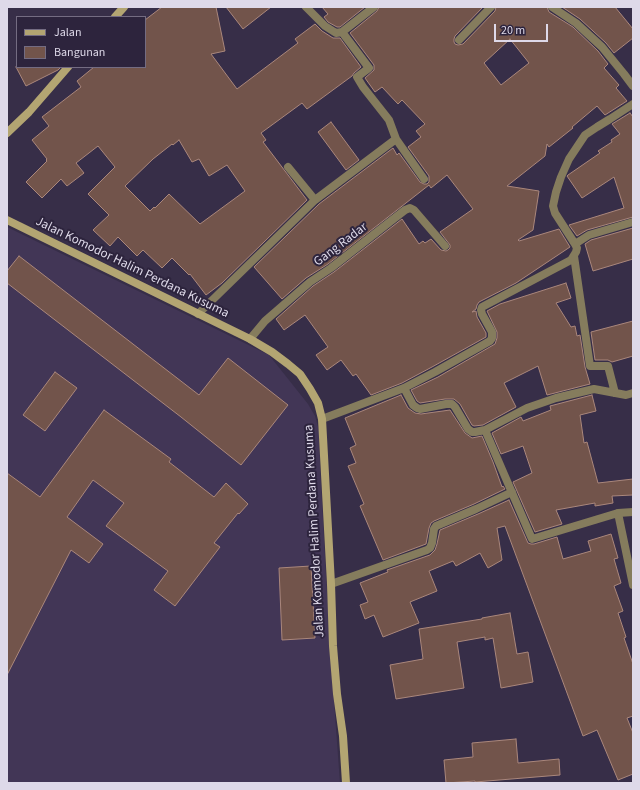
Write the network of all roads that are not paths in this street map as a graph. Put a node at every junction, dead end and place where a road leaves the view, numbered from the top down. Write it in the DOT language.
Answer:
graph roads {
  1 [pos="124,7"];
  2 [pos="306,7"];
  3 [pos="374,7"];
  4 [pos="491,7"];
  5 [pos="552,7"];
  6 [pos="116,16"];
  7 [pos="342,32"];
  8 [pos="459,40"];
  9 [pos="67,68"];
  10 [pos="633,86"];
  11 [pos="631,106"];
  12 [pos="633,115"];
  13 [pos="7,133"];
  14 [pos="396,139"];
  15 [pos="288,167"];
  16 [pos="424,178"];
  17 [pos="315,200"];
  18 [pos="7,220"];
  19 [pos="633,222"];
  20 [pos="575,244"];
  21 [pos="445,246"];
  22 [pos="574,256"];
  23 [pos="198,314"];
  24 [pos="250,339"];
  25 [pos="404,388"];
  26 [pos="615,393"];
  27 [pos="633,393"];
  28 [pos="322,419"];
  29 [pos="485,430"];
  30 [pos="512,492"];
  31 [pos="633,512"];
  32 [pos="618,513"];
  33 [pos="331,584"];
  34 [pos="633,585"];
  35 [pos="346,783"];
  1 -- 6 [label="street"];
  2 -- 7 [label="street"];
  3 -- 7 [label="street"];
  4 -- 8 [label="street"];
  5 -- 10 [label="street"];
  7 -- 14 [label="street"];
  9 -- 13 [label="street"];
  11 -- 12 [label="street"];
  11 -- 20 [label="street"];
  14 -- 16 [label="street"];
  14 -- 17 [label="street"];
  15 -- 17 [label="street"];
  17 -- 23 [label="street"];
  18 -- 23 [label="street, Jalan Komodor Halim Perdana Kusuma"];
  19 -- 20 [label="street"];
  20 -- 22 [label="street"];
  21 -- 24 [label="street, Gang Radar"];
  22 -- 25 [label="street"];
  22 -- 26 [label="street"];
  23 -- 24 [label="street, Jalan Komodor Halim Perdana Kusuma"];
  24 -- 28 [label="street, Jalan Komodor Halim Perdana Kusuma"];
  25 -- 28 [label="street"];
  25 -- 29 [label="street"];
  26 -- 27 [label="street"];
  26 -- 29 [label="street"];
  28 -- 33 [label="street, Jalan Komodor Halim Perdana Kusuma"];
  29 -- 30 [label="street"];
  30 -- 32 [label="street"];
  30 -- 33 [label="street"];
  31 -- 32 [label="street"];
  32 -- 34 [label="street"];
  33 -- 35 [label="street, Jalan Komodor Halim Perdana Kusuma"];
}
